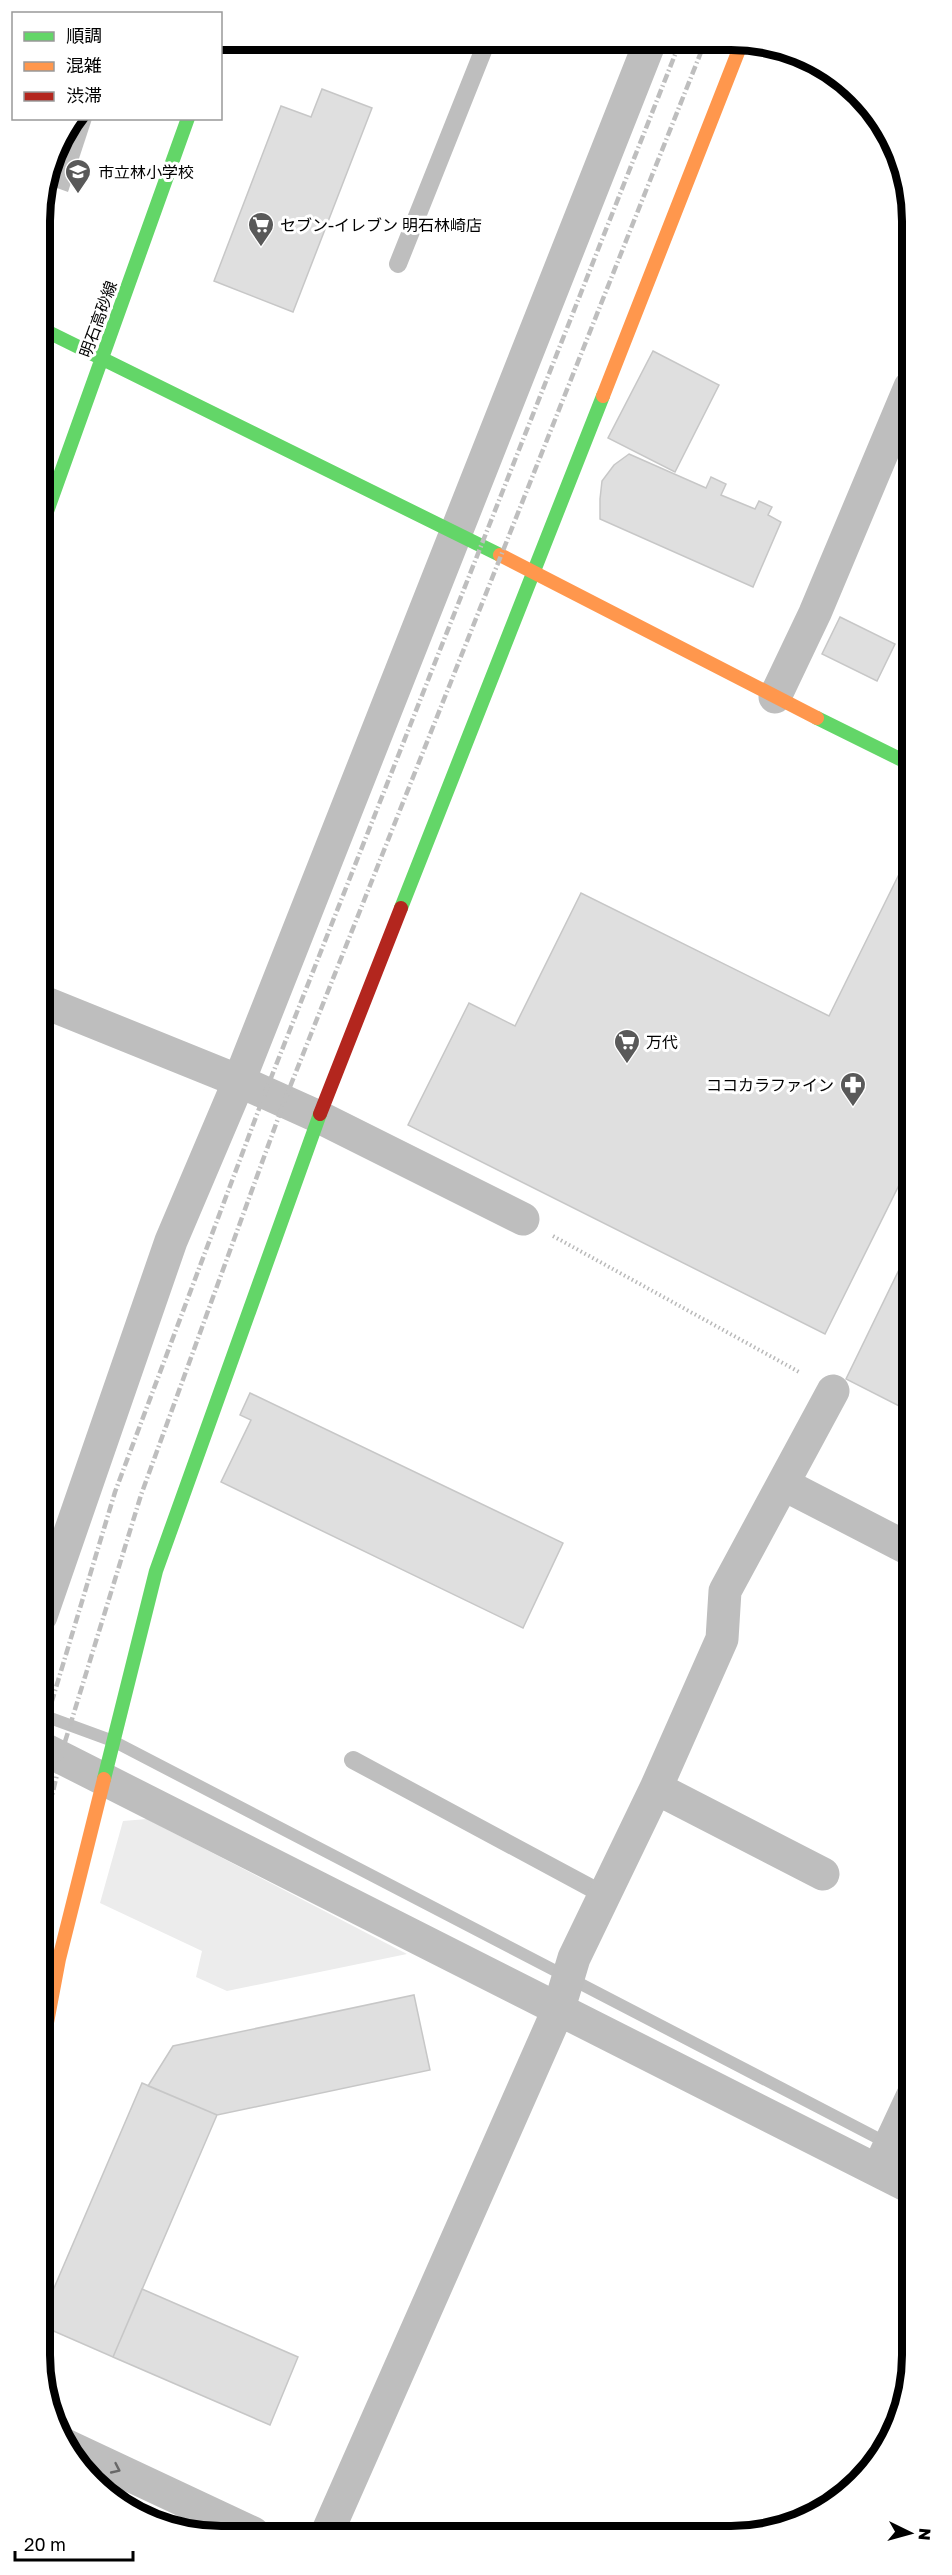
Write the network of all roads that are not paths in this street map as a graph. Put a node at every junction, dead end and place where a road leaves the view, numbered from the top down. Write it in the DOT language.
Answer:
graph roads {
  1 [pos="483,50"];
  2 [pos="647,50"];
  3 [pos="739,50"];
  4 [pos="187,120"];
  5 [pos="398,264"];
  6 [pos="50,333"];
  7 [pos="102,358"];
  8 [pos="902,406"];
  9 [pos="50,503"];
  10 [pos="455,535"];
  11 [pos="532,571"];
  12 [pos="775,697"];
  13 [pos="902,760"];
  14 [pos="50,1005"];
  15 [pos="239,1081"];
  16 [pos="319,1117"];
  17 [pos="524,1219"];
  18 [pos="833,1391"];
  19 [pos="783,1484"];
  20 [pos="902,1545"];
  21 [pos="50,1590"];
  22 [pos="50,1752"];
  23 [pos="353,1760"];
  24 [pos="103,1777"];
  25 [pos="656,1788"];
  26 [pos="823,1874"];
  27 [pos="604,1895"];
  28 [pos="50,2007"];
  29 [pos="559,2008"];
  30 [pos="902,2118"];
  31 [pos="878,2170"];
  32 [pos="902,2183"];
  33 [pos="79,2452"];
  34 [pos="238,2526"];
  35 [pos="330,2526"];
  1 -- 5 [label="lane"];
  2 -- 10 [label="street"];
  3 -- 11 [label="street"];
  4 -- 7 [label="street, 明石高砂線"];
  6 -- 7 [label="street"];
  7 -- 9 [label="street, 明石高砂線"];
  7 -- 10 [label="street"];
  8 -- 12 [label="street"];
  10 -- 11 [label="street"];
  10 -- 15 [label="street"];
  11 -- 12 [label="street"];
  11 -- 16 [label="street"];
  12 -- 13 [label="street"];
  14 -- 15 [label="street"];
  15 -- 16 [label="street"];
  15 -- 21 [label="street"];
  16 -- 17 [label="street"];
  16 -- 24 [label="street"];
  18 -- 19 [label="street"];
  19 -- 20 [label="street"];
  19 -- 25 [label="street"];
  22 -- 24 [label="street"];
  23 -- 27 [label="lane"];
  24 -- 28 [label="street"];
  24 -- 29 [label="street"];
  25 -- 26 [label="street"];
  25 -- 27 [label="street"];
  27 -- 29 [label="street"];
  29 -- 31 [label="street"];
  29 -- 35 [label="street"];
  30 -- 31 [label="street"];
  31 -- 32 [label="street"];
  33 -- 34 [label="street, one-way"];
}
